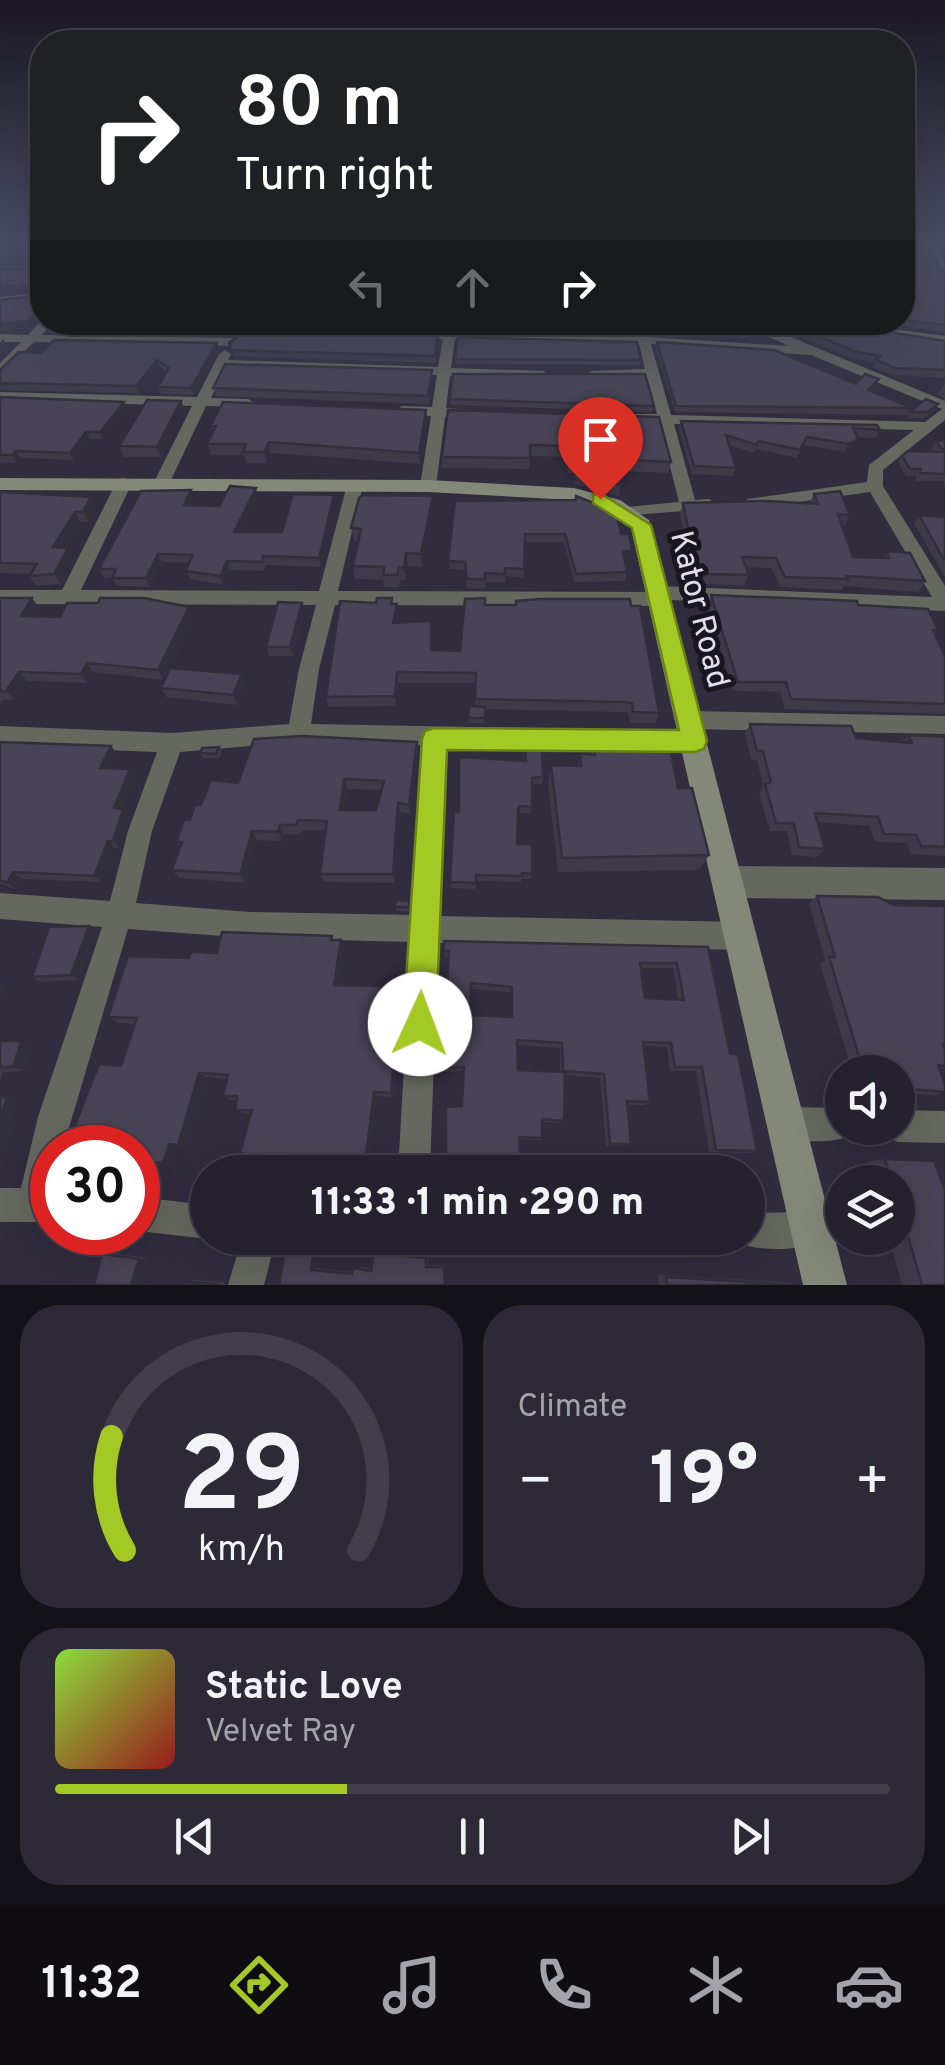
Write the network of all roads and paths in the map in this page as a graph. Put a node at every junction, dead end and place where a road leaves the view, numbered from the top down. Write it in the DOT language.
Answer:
graph roads {
  1 [pos="35,335"];
  2 [pos="152,335"];
  3 [pos="241,335"];
  4 [pos="450,335"];
  5 [pos="556,335"];
  6 [pos="643,335"];
  7 [pos="772,335"];
  8 [pos="908,335"];
  9 [pos="0,338"];
  10 [pos="31,339"];
  11 [pos="644,340"];
  12 [pos="945,340"];
  13 [pos="810,351"];
  14 [pos="220,364"];
  15 [pos="446,370"];
  16 [pos="0,371"];
  17 [pos="651,373"];
  18 [pos="555,375"];
  19 [pos="571,375"];
  20 [pos="0,396"];
  21 [pos="202,404"];
  22 [pos="267,404"];
  23 [pos="945,406"];
  24 [pos="382,409"];
  25 [pos="440,412"];
  26 [pos="945,413"];
  27 [pos="494,414"];
  28 [pos="610,418"];
  29 [pos="666,418"];
  30 [pos="927,426"];
  31 [pos="124,482"];
  32 [pos="162,482"];
  33 [pos="0,484"];
  34 [pos="355,485"];
  35 [pos="428,486"];
  36 [pos="875,486"];
  37 [pos="688,504"];
  38 [pos="627,512"];
  39 [pos="660,596"];
  40 [pos="0,597"];
  41 [pos="328,597"];
  42 [pos="68,598"];
  43 [pos="945,603"];
  44 [pos="945,725"];
  45 [pos="692,730"];
  46 [pos="299,734"];
  47 [pos="0,736"];
  48 [pos="434,739"];
  49 [pos="172,743"];
  50 [pos="728,882"];
  51 [pos="945,884"];
  52 [pos="0,906"];
  53 [pos="120,913"];
  54 [pos="424,927"];
  55 [pos="742,936"];
  56 [pos="786,1123"];
  57 [pos="825,1124"];
  58 [pos="915,1127"];
  59 [pos="945,1128"];
  60 [pos="415,1155"];
  61 [pos="29,1205"];
  62 [pos="160,1217"];
  63 [pos="190,1220"];
  64 [pos="765,1230"];
  65 [pos="812,1230"];
  66 [pos="254,1255"];
  67 [pos="246,1285"];
  68 [pos="825,1285"];
  1 -- 10 [label="street"];
  2 -- 10 [label="street"];
  3 -- 14 [label="street"];
  4 -- 15 [label="street"];
  5 -- 11 [label="street"];
  6 -- 11 [label="street"];
  7 -- 13 [label="street"];
  8 -- 12 [label="street"];
  9 -- 10 [label="street"];
  10 -- 16 [label="street"];
  11 -- 13 [label="street"];
  11 -- 17 [label="street"];
  13 -- 23 [label="street"];
  14 -- 15 [label="street"];
  14 -- 21 [label="street"];
  15 -- 18 [label="street"];
  15 -- 25 [label="street"];
  17 -- 19 [label="street"];
  17 -- 29 [label="street"];
  20 -- 21 [label="street"];
  21 -- 22 [label="street"];
  21 -- 32 [label="street"];
  24 -- 25 [label="street"];
  25 -- 27 [label="street"];
  25 -- 35 [label="street"];
  26 -- 30 [label="street"];
  28 -- 29 [label="street"];
  29 -- 30 [label="street"];
  29 -- 37 [label="street"];
  30 -- 36 [label="street"];
  31 -- 32 [label="main road, Kator Road"];
  31 -- 33 [label="main road, Kator Road"];
  31 -- 42 [label="street"];
  32 -- 34 [label="main road, Kator Road"];
  34 -- 35 [label="main road, Kator Road"];
  34 -- 41 [label="street"];
  35 -- 38 [label="main road, Kator Road"];
  36 -- 37 [label="street"];
  36 -- 43 [label="street"];
  37 -- 38 [label="street"];
  38 -- 39 [label="main road, Kator Road"];
  39 -- 41 [label="street"];
  39 -- 43 [label="street"];
  39 -- 45 [label="main road, Kator Road"];
  40 -- 42 [label="street"];
  41 -- 42 [label="street"];
  41 -- 46 [label="street"];
  44 -- 45 [label="street"];
  45 -- 48 [label="street"];
  45 -- 50 [label="main road, Kator Road"];
  46 -- 48 [label="street"];
  46 -- 49 [label="street"];
  47 -- 49 [label="street"];
  48 -- 54 [label="street"];
  49 -- 53 [label="street"];
  50 -- 51 [label="street"];
  50 -- 55 [label="main road, Kator Road"];
  52 -- 53 [label="street"];
  53 -- 54 [label="street"];
  53 -- 61 [label="street"];
  54 -- 55 [label="street"];
  54 -- 60 [label="street"];
  55 -- 56 [label="main road, Kator Road"];
  56 -- 57 [label="street"];
  56 -- 65 [label="main road, Kator Road"];
  58 -- 59 [label="street"];
  62 -- 63 [label="street"];
  64 -- 65 [label="street"];
  65 -- 68 [label="main road, Kator Road"];
  66 -- 67 [label="street"];
}
